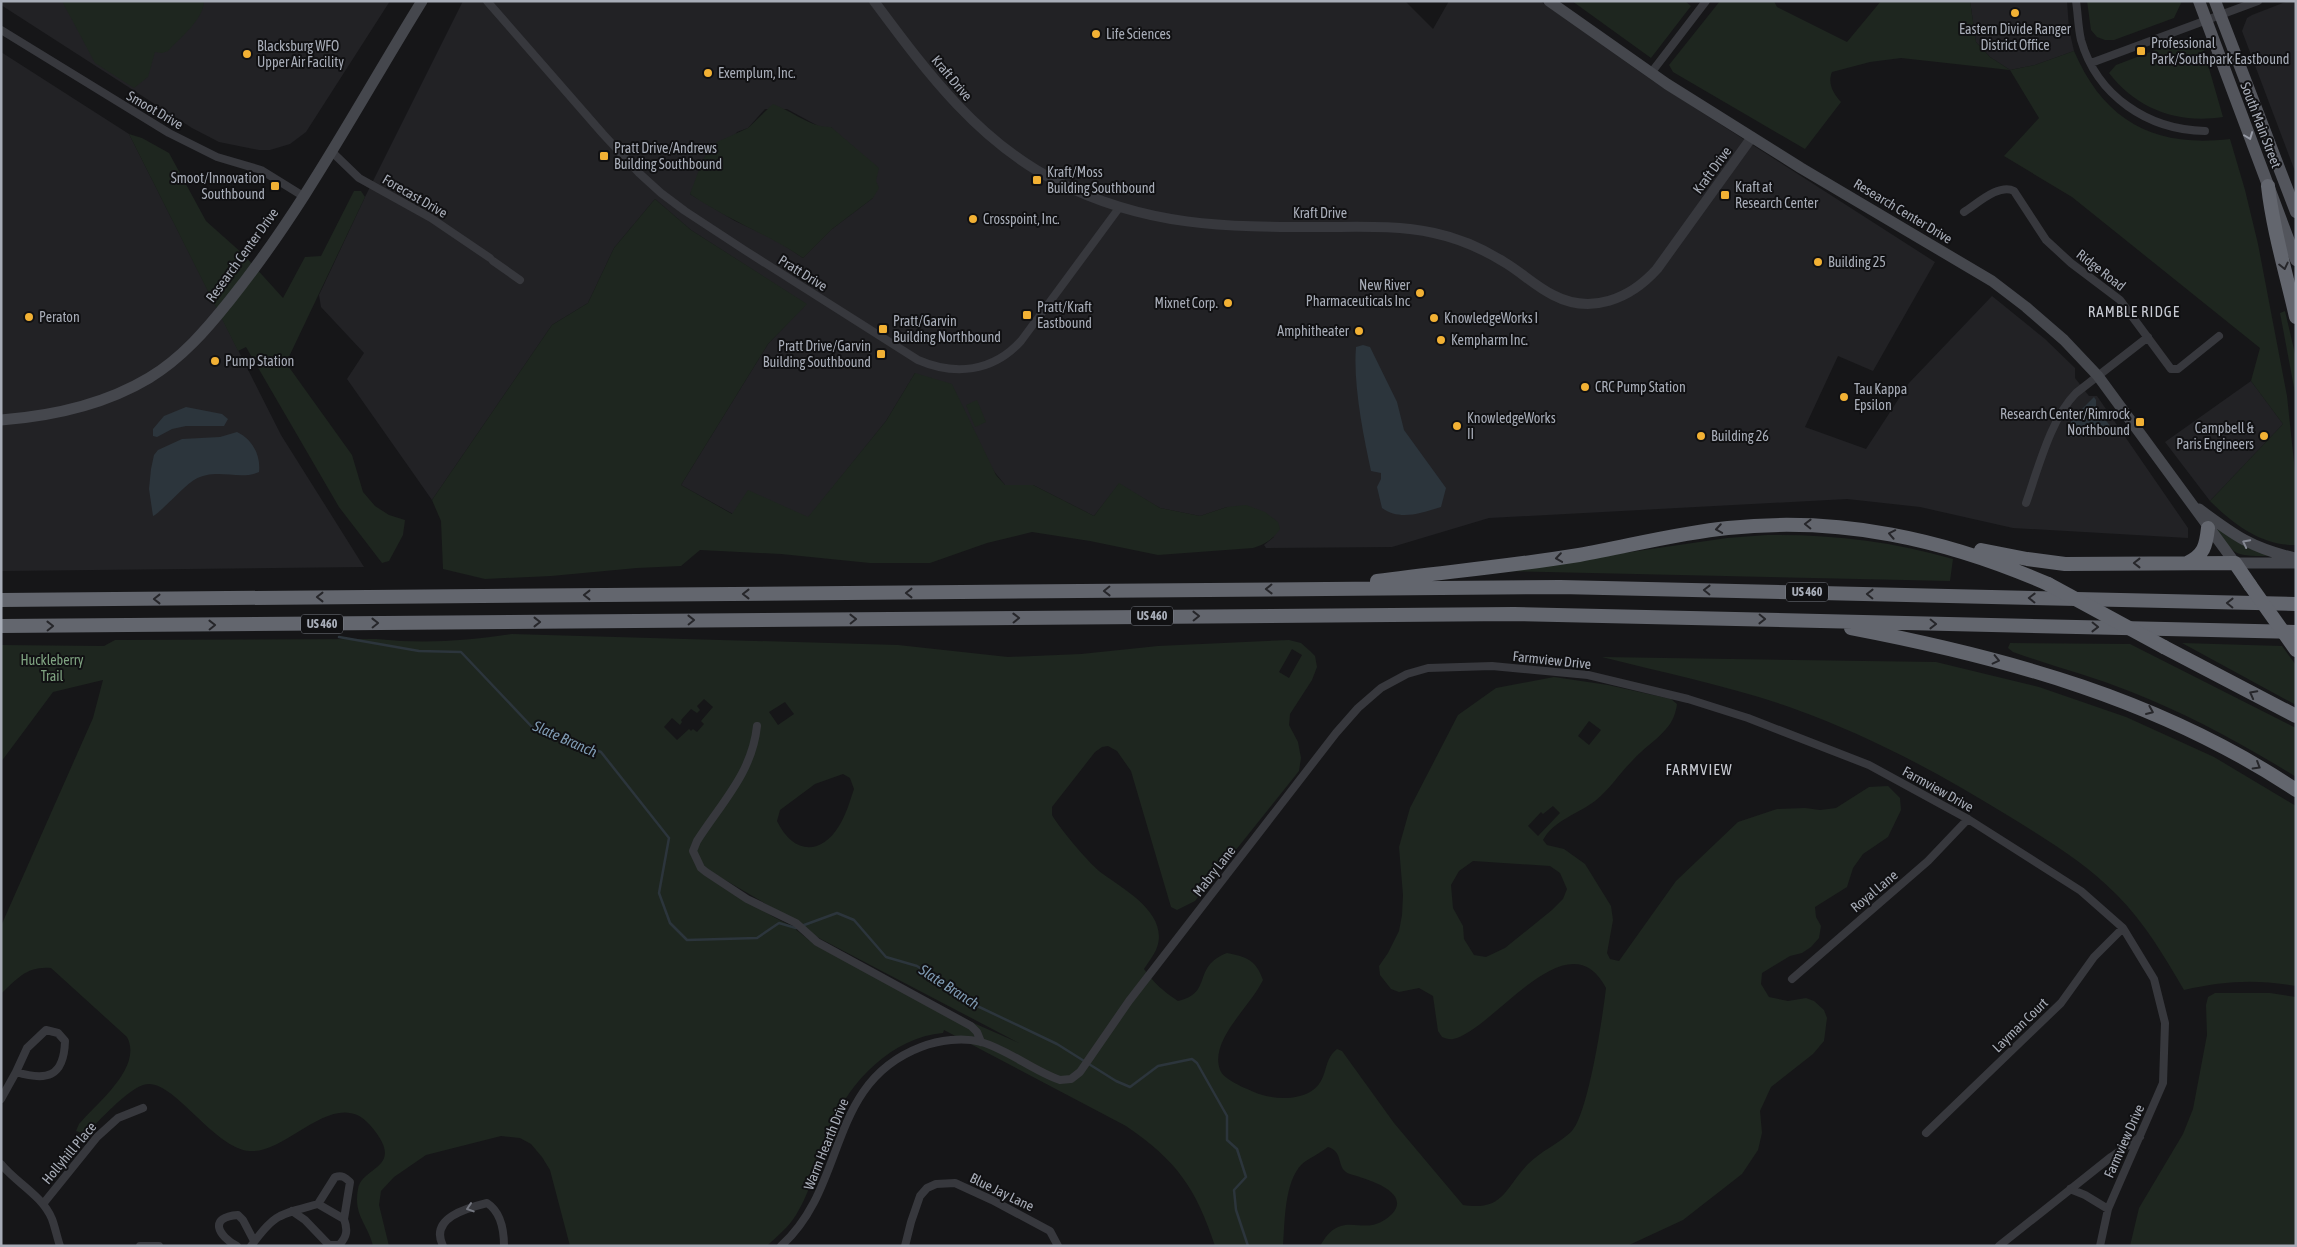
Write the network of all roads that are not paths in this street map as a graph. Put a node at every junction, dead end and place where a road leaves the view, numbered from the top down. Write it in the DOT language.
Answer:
graph roads {
  1 [pos="422,1"];
  2 [pos="487,1"];
  3 [pos="874,1"];
  4 [pos="1549,1"];
  5 [pos="1706,1"];
  6 [pos="2076,1"];
  7 [pos="2199,1"];
  8 [pos="2215,1"];
  9 [pos="2258,1"];
  10 [pos="2221,15"];
  11 [pos="2206,20"];
  12 [pos="1,30"];
  13 [pos="2091,63"];
  14 [pos="1651,73"];
  15 [pos="2205,131"];
  16 [pos="1752,138"];
  17 [pos="331,151"];
  18 [pos="2268,186"];
  19 [pos="303,196"];
  20 [pos="1119,208"];
  21 [pos="1964,212"];
  22 [pos="2296,212"];
  23 [pos="2296,260"];
  24 [pos="520,280"];
  25 [pos="2296,317"];
  26 [pos="2219,336"];
  27 [pos="2148,337"];
  28 [pos="2098,376"];
  29 [pos="1,420"];
  30 [pos="2189,502"];
  31 [pos="2026,503"];
  32 [pos="2208,528"];
  33 [pos="1933,543"];
  34 [pos="2296,558"];
  35 [pos="2296,562"];
  36 [pos="2235,563"];
  37 [pos="2186,564"];
  38 [pos="1318,589"];
  39 [pos="1,600"];
  40 [pos="2296,604"];
  41 [pos="1832,621"];
  42 [pos="1,626"];
  43 [pos="2296,632"];
  44 [pos="2296,650"];
  45 [pos="1388,683"];
  46 [pos="2296,716"];
  47 [pos="757,726"];
  48 [pos="2296,790"];
  49 [pos="1968,819"];
  50 [pos="2123,928"];
  51 [pos="1792,980"];
  52 [pos="981,1042"];
  53 [pos="16,1072"];
  54 [pos="1067,1080"];
  55 [pos="1,1099"];
  56 [pos="143,1108"];
  57 [pos="1926,1133"];
  58 [pos="2140,1137"];
  59 [pos="1,1164"];
  60 [pos="2070,1189"];
  61 [pos="43,1204"];
  62 [pos="318,1204"];
  63 [pos="2108,1209"];
  64 [pos="292,1211"];
  65 [pos="344,1219"];
  66 [pos="253,1243"];
  67 [pos="60,1246"];
  68 [pos="140,1246"];
  69 [pos="159,1246"];
  70 [pos="237,1246"];
  71 [pos="443,1246"];
  72 [pos="504,1246"];
  73 [pos="782,1246"];
  74 [pos="904,1246"];
  75 [pos="1058,1246"];
  76 [pos="1999,1246"];
  77 [pos="2100,1246"];
  1 -- 17 [label="main road, Research Center Drive"];
  2 -- 20 [label="street, Pratt Drive"];
  3 -- 20 [label="street, Kraft Drive"];
  4 -- 14 [label="main road, Research Center Drive"];
  5 -- 14 [label="street"];
  6 -- 13 [label="street"];
  7 -- 11 [label="main road, South Main Street"];
  8 -- 10 [label="main road, South Main Street"];
  9 -- 10 [label="street"];
  10 -- 11 [label="street"];
  10 -- 22 [label="main road, South Main Street"];
  11 -- 13 [label="street"];
  11 -- 18 [label="main road, South Main Street, one-way"];
  12 -- 19 [label="street, Smoot Drive"];
  13 -- 15 [label="street"];
  14 -- 16 [label="main road, Research Center Drive"];
  16 -- 20 [label="street, Kraft Drive"];
  16 -- 28 [label="main road, Research Center Drive"];
  17 -- 19 [label="main road, Research Center Drive"];
  17 -- 24 [label="street, Forecast Drive"];
  18 -- 23 [label="main road, South Main Street"];
  18 -- 25 [label="highway, one-way"];
  19 -- 29 [label="main road, Research Center Drive"];
  21 -- 27 [label="street, Ridge Road"];
  26 -- 27 [label="street, Ridge Road"];
  27 -- 28 [label="street"];
  28 -- 30 [label="main road, Research Center Drive"];
  28 -- 31 [label="street"];
  30 -- 32 [label="main road, Research Center Drive"];
  34 -- 30 [label="main road, Research Center Drive, one-way"];
  32 -- 36 [label="main road, Research Center Drive"];
  32 -- 37 [label="highway"];
  37 -- 33 [label="highway, one-way"];
  33 -- 38 [label="highway, one-way"];
  46 -- 33 [label="highway, one-way, bridge"];
  35 -- 36 [label="main road"];
  36 -- 37 [label="highway"];
  36 -- 44 [label="highway, bridge"];
  38 -- 39 [label="highway, US 460, one-way"];
  40 -- 38 [label="highway, US 460, one-way"];
  42 -- 41 [label="highway, US 460, one-way"];
  41 -- 43 [label="highway, US 460, one-way"];
  41 -- 48 [label="highway, one-way"];
  45 -- 49 [label="street, Farmview Drive"];
  45 -- 54 [label="street, Mabry Lane"];
  47 -- 52 [label="street"];
  49 -- 50 [label="street, Farmview Drive"];
  49 -- 51 [label="street, Royal Lane"];
  50 -- 57 [label="street, Layman Court"];
  50 -- 58 [label="street, Farmview Drive"];
  52 -- 54 [label="street, Warm Hearth Drive"];
  52 -- 73 [label="street, Warm Hearth Drive"];
  53 -- 53 [label="street"];
  53 -- 55 [label="street"];
  56 -- 61 [label="street, Hollyhill Place"];
  58 -- 60 [label="street"];
  58 -- 63 [label="street, Farmview Drive"];
  59 -- 61 [label="street"];
  60 -- 63 [label="street"];
  60 -- 76 [label="street"];
  61 -- 67 [label="street"];
  62 -- 64 [label="street"];
  62 -- 65 [label="street"];
  62 -- 65 [label="street"];
  63 -- 77 [label="street, Farmview Drive"];
  64 -- 65 [label="street"];
  64 -- 66 [label="street"];
  66 -- 70 [label="street"];
  68 -- 69 [label="street"];
  72 -- 71 [label="street, one-way"];
  74 -- 75 [label="street, Blue Jay Lane"];
}
